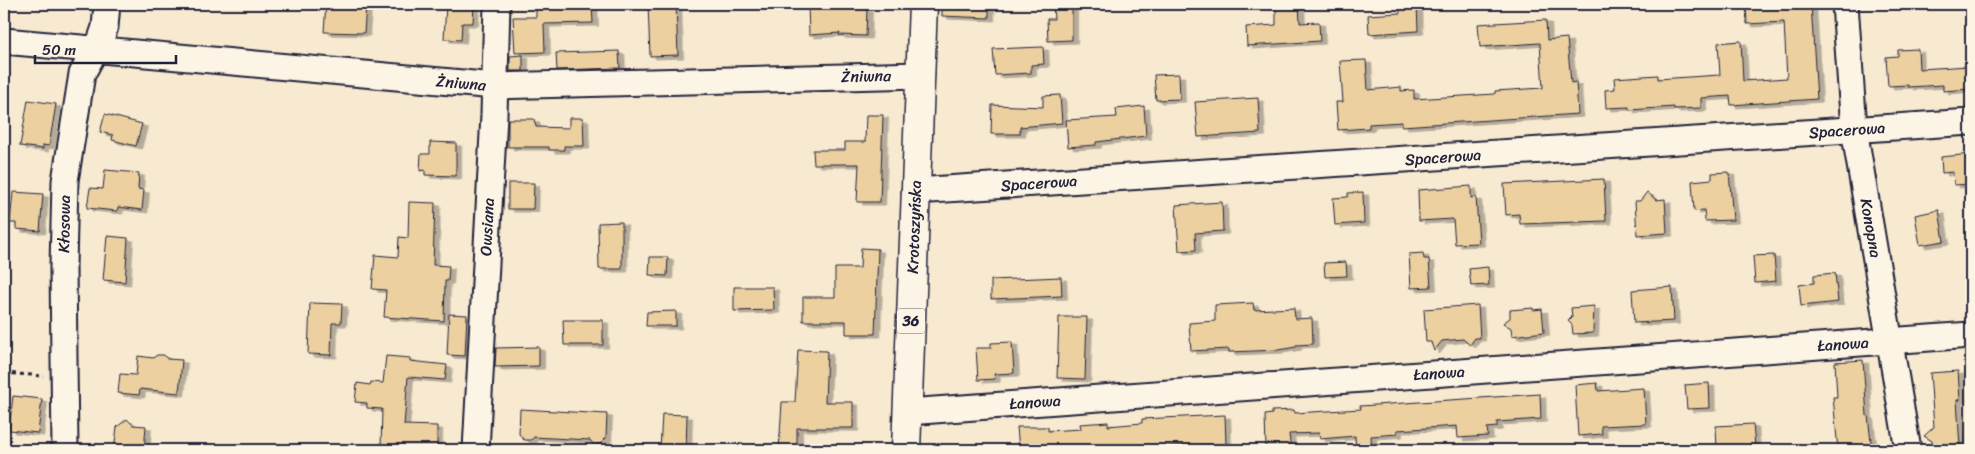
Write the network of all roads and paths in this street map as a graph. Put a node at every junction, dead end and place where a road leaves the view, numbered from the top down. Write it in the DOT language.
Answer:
graph roads {
  1 [pos="107,4"];
  2 [pos="497,4"];
  3 [pos="923,4"];
  4 [pos="1845,4"];
  5 [pos="4,41"];
  6 [pos="96,50"];
  7 [pos="920,75"];
  8 [pos="495,86"];
  9 [pos="1971,122"];
  10 [pos="1854,129"];
  11 [pos="915,191"];
  12 [pos="1971,335"];
  13 [pos="1890,340"];
  14 [pos="4,373"];
  15 [pos="64,378"];
  16 [pos="907,412"];
  17 [pos="65,450"];
  18 [pos="476,450"];
  19 [pos="906,450"];
  20 [pos="1908,450"];
  1 -- 6 [label="street, Kłosowa"];
  2 -- 8 [label="street, Owsiana"];
  3 -- 7 [label="main road, Krotoszyńska / 36"];
  4 -- 10 [label="street, Konopna"];
  5 -- 6 [label="street, Żniwna"];
  6 -- 8 [label="street, Żniwna"];
  6 -- 15 [label="street, Kłosowa"];
  7 -- 8 [label="street, Żniwna"];
  7 -- 11 [label="main road, Krotoszyńska / 36"];
  8 -- 18 [label="street, Owsiana"];
  9 -- 10 [label="street, Spacerowa"];
  10 -- 11 [label="street, Spacerowa"];
  10 -- 13 [label="street, Konopna"];
  11 -- 16 [label="main road, Krotoszyńska / 36"];
  12 -- 13 [label="street, Łanowa"];
  13 -- 16 [label="street, Łanowa"];
  13 -- 20 [label="street, Konopna"];
  14 -- 15 [label="path"];
  15 -- 17 [label="street, Kłosowa"];
  16 -- 19 [label="main road, Krotoszyńska / 36"];
}
